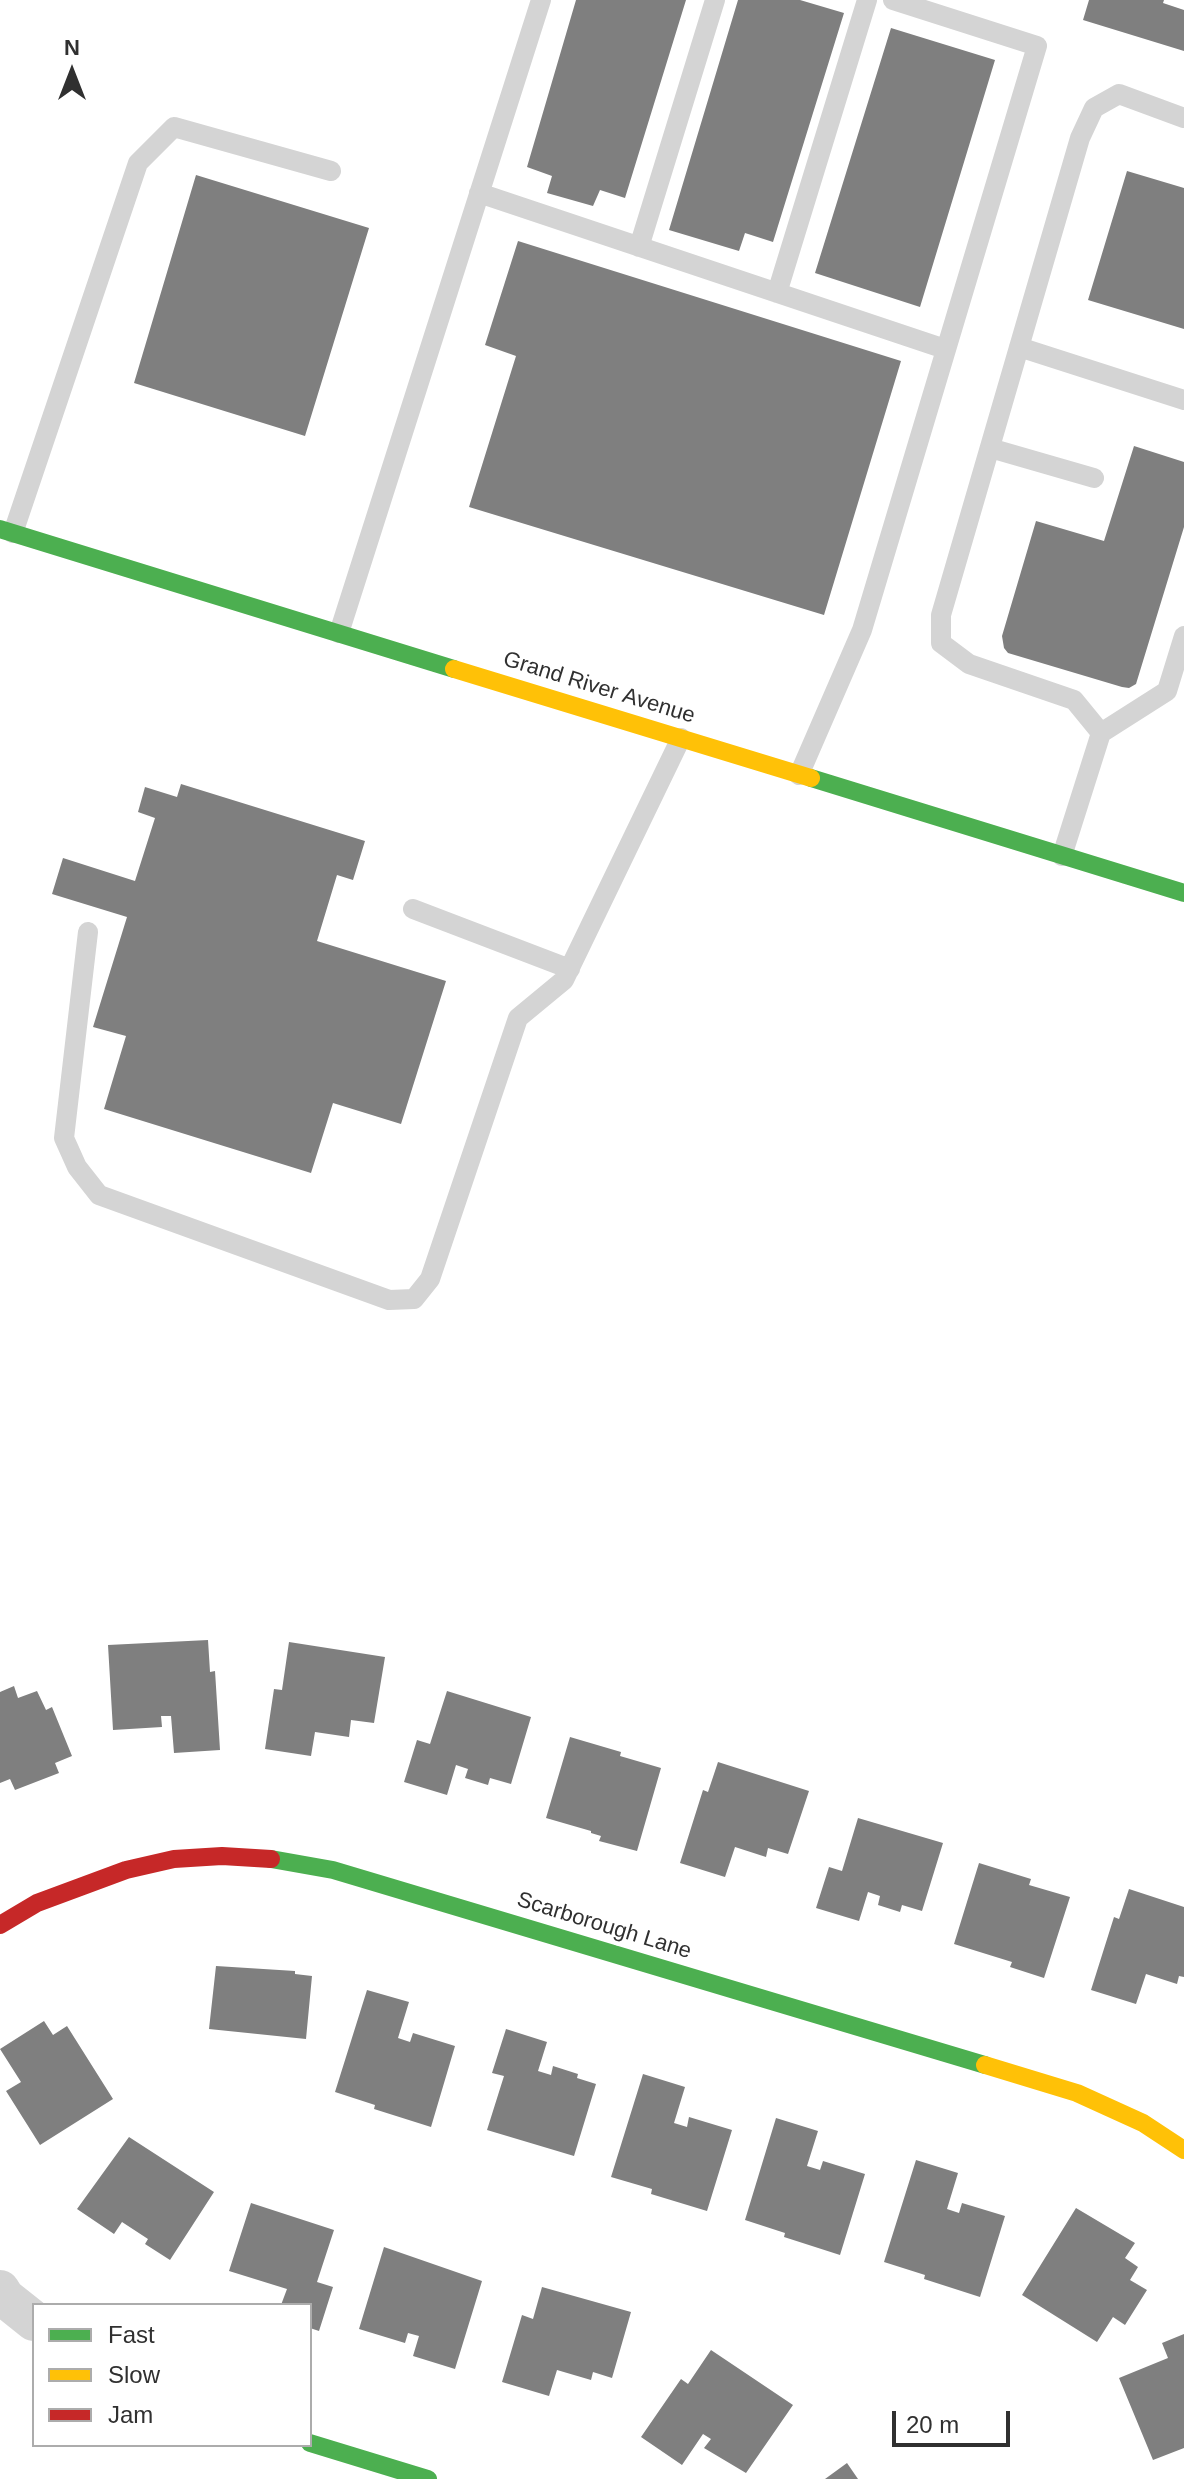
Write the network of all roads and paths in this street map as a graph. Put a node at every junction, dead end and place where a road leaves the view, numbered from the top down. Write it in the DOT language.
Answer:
graph roads {
  1 [pos="541,0"];
  2 [pos="715,0"];
  3 [pos="867,0"];
  4 [pos="893,0"];
  5 [pos="1184,118"];
  6 [pos="331,171"];
  7 [pos="479,193"];
  8 [pos="639,247"];
  9 [pos="777,293"];
  10 [pos="1019,347"];
  11 [pos="945,349"];
  12 [pos="1184,400"];
  13 [pos="990,448"];
  14 [pos="1094,478"];
  15 [pos="6,531"];
  16 [pos="339,633"];
  17 [pos="1184,636"];
  18 [pos="1101,733"];
  19 [pos="681,738"];
  20 [pos="799,775"];
  21 [pos="1062,856"];
  22 [pos="1184,893"];
  23 [pos="413,909"];
  24 [pos="88,932"];
  25 [pos="570,969"];
  26 [pos="0,1925"];
  27 [pos="1184,2150"];
  28 [pos="0,2290"];
  29 [pos="32,2319"];
  30 [pos="312,2444"];
  31 [pos="428,2479"];
  1 -- 7 [label="lane"];
  2 -- 8 [label="lane"];
  3 -- 9 [label="lane"];
  4 -- 11 [label="lane"];
  5 -- 10 [label="lane"];
  6 -- 15 [label="lane"];
  7 -- 8 [label="lane"];
  7 -- 16 [label="lane"];
  8 -- 9 [label="lane"];
  9 -- 11 [label="lane"];
  10 -- 12 [label="lane"];
  10 -- 13 [label="lane"];
  11 -- 20 [label="lane"];
  13 -- 14 [label="lane"];
  13 -- 18 [label="lane"];
  15 -- 16 [label="street, Grand River Avenue"];
  16 -- 19 [label="street, Grand River Avenue"];
  17 -- 18 [label="lane"];
  18 -- 21 [label="lane"];
  19 -- 20 [label="street, Grand River Avenue"];
  19 -- 25 [label="lane"];
  20 -- 21 [label="street, Grand River Avenue"];
  21 -- 22 [label="street, Grand River Avenue"];
  23 -- 25 [label="lane"];
  24 -- 25 [label="lane"];
  26 -- 27 [label="street, Scarborough Lane"];
  28 -- 29 [label="street"];
  30 -- 31 [label="street"];
}
